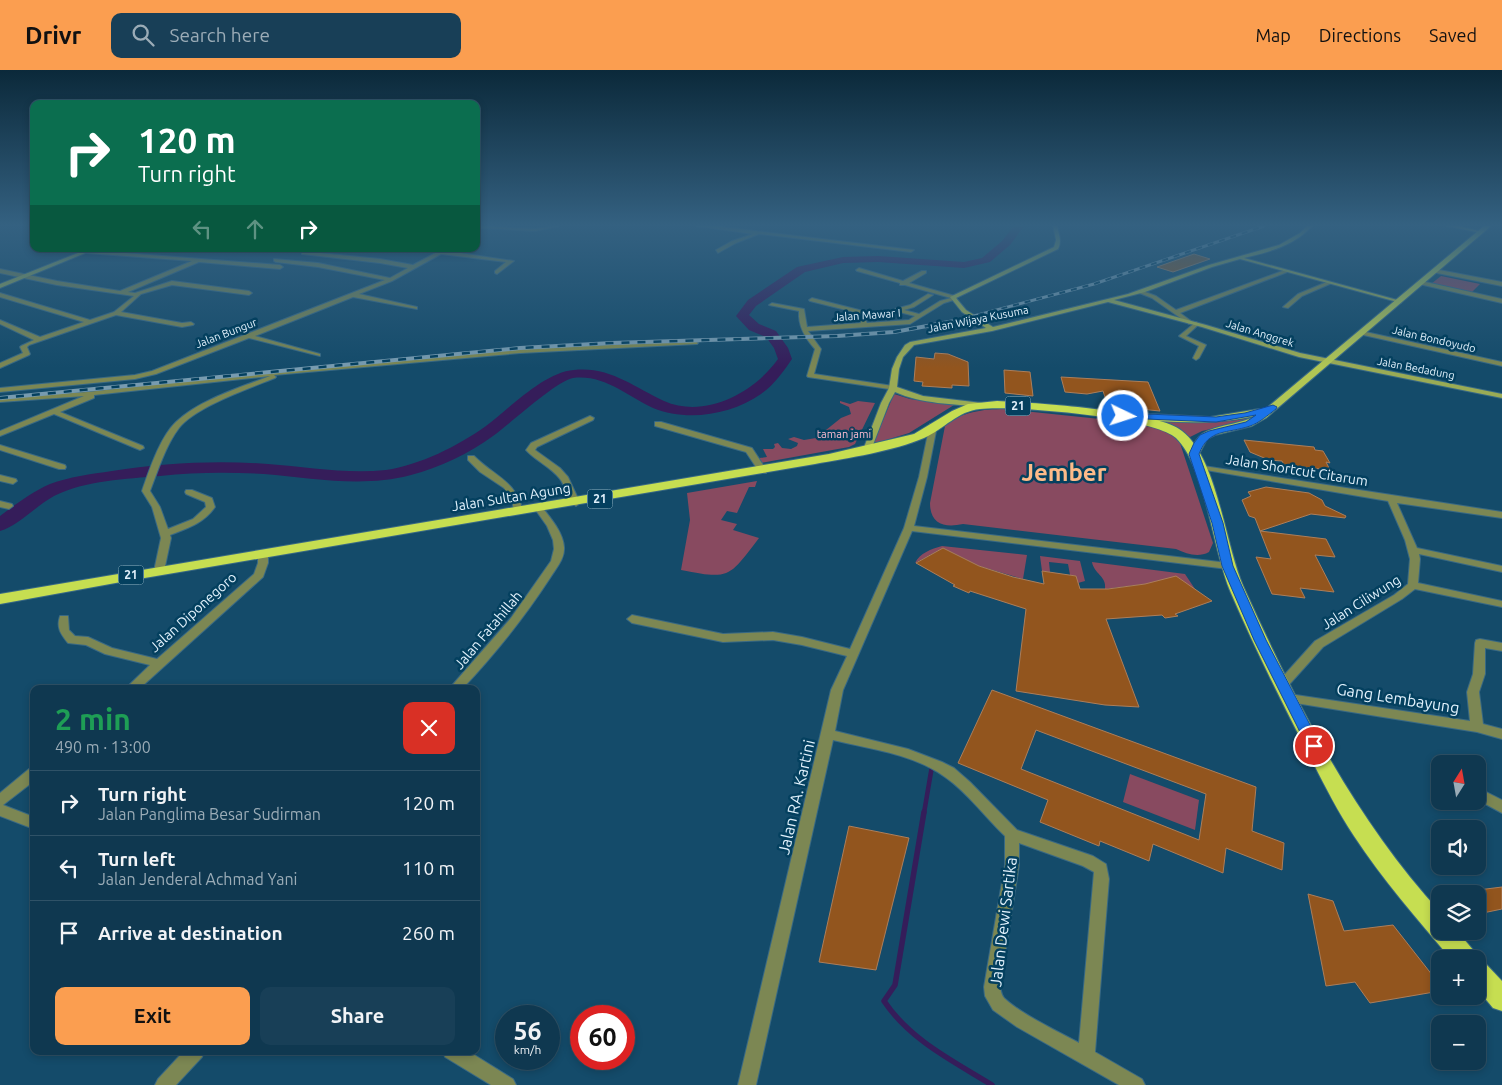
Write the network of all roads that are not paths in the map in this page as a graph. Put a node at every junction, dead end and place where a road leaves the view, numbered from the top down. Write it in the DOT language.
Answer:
graph roads {
  1 [pos="9,273"];
  2 [pos="32,273"];
  3 [pos="169,273"];
  4 [pos="356,273"];
  5 [pos="402,273"];
  6 [pos="869,273"];
  7 [pos="921,273"];
  8 [pos="1004,273"];
  9 [pos="1191,273"];
  10 [pos="1281,273"];
  11 [pos="1296,273"];
  12 [pos="1431,273"];
  13 [pos="1446,273"];
  14 [pos="23,277"];
  15 [pos="390,280"];
  16 [pos="1329,282"];
  17 [pos="1421,283"];
  18 [pos="902,284"];
  19 [pos="1502,284"];
  20 [pos="0,286"];
  21 [pos="122,292"];
  22 [pos="1140,292"];
  23 [pos="249,293"];
  24 [pos="137,294"];
  25 [pos="353,294"];
  26 [pos="0,295"];
  27 [pos="930,295"];
  28 [pos="954,298"];
  29 [pos="812,300"];
  30 [pos="1108,300"];
  31 [pos="1502,301"];
  32 [pos="1399,302"];
  33 [pos="772,305"];
  34 [pos="1286,307"];
  35 [pos="415,308"];
  36 [pos="117,312"];
  37 [pos="1177,312"];
  38 [pos="920,316"];
  39 [pos="0,322"];
  40 [pos="90,322"];
  41 [pos="1189,322"];
  42 [pos="191,324"];
  43 [pos="1196,324"];
  44 [pos="865,326"];
  45 [pos="805,329"];
  46 [pos="992,329"];
  47 [pos="1361,333"];
  48 [pos="249,336"];
  49 [pos="40,340"];
  50 [pos="695,343"];
  51 [pos="318,355"];
  52 [pos="1196,358"];
  53 [pos="1327,362"];
  54 [pos="1502,364"];
  55 [pos="0,366"];
  56 [pos="285,372"];
  57 [pos="893,388"];
  58 [pos="0,390"];
  59 [pos="100,393"];
  60 [pos="1502,396"];
  61 [pos="0,400"];
  62 [pos="982,405"];
  63 [pos="1273,407"];
  64 [pos="56,412"];
  65 [pos="1108,415"];
  66 [pos="590,418"];
  67 [pos="658,424"];
  68 [pos="933,426"];
  69 [pos="0,434"];
  70 [pos="0,447"];
  71 [pos="140,448"];
  72 [pos="867,450"];
  73 [pos="471,458"];
  74 [pos="1197,461"];
  75 [pos="62,467"];
  76 [pos="763,471"];
  77 [pos="0,478"];
  78 [pos="13,481"];
  79 [pos="189,492"];
  80 [pos="1391,500"];
  81 [pos="576,503"];
  82 [pos="539,509"];
  83 [pos="518,512"];
  84 [pos="1502,515"];
  85 [pos="909,528"];
  86 [pos="165,533"];
  87 [pos="1412,550"];
  88 [pos="263,554"];
  89 [pos="1228,566"];
  90 [pos="1502,569"];
  91 [pos="159,571"];
  92 [pos="1413,585"];
  93 [pos="0,599"];
  94 [pos="1502,604"];
  95 [pos="64,619"];
  96 [pos="632,619"];
  97 [pos="1502,647"];
  98 [pos="854,654"];
  99 [pos="160,664"];
  100 [pos="136,685"];
  101 [pos="459,685"];
  102 [pos="1286,692"];
  103 [pos="1477,727"];
  104 [pos="828,734"];
  105 [pos="1502,734"];
  106 [pos="30,776"];
  107 [pos="1486,798"];
  108 [pos="0,801"];
  109 [pos="1502,807"];
  110 [pos="0,810"];
  111 [pos="30,821"];
  112 [pos="1012,834"];
  113 [pos="1431,917"];
  114 [pos="1450,940"];
  115 [pos="1458,950"];
  116 [pos="1486,981"];
  117 [pos="1502,999"];
  118 [pos="192,1055"];
  119 [pos="458,1055"];
  120 [pos="1086,1055"];
  121 [pos="164,1085"];
  122 [pos="508,1085"];
  123 [pos="746,1085"];
  124 [pos="1136,1085"];
  1 -- 14 [label="street"];
  2 -- 14 [label="street"];
  3 -- 21 [label="street"];
  4 -- 15 [label="street"];
  5 -- 15 [label="street, Jalan Bungur"];
  6 -- 18 [label="street"];
  7 -- 18 [label="street"];
  8 -- 28 [label="street"];
  9 -- 22 [label="street, Jalan Wijaya Kusuma"];
  10 -- 37 [label="street"];
  11 -- 16 [label="street"];
  12 -- 17 [label="main road"];
  13 -- 19 [label="street"];
  14 -- 20 [label="street"];
  14 -- 21 [label="street"];
  15 -- 25 [label="street, Jalan Bungur"];
  16 -- 32 [label="street"];
  16 -- 34 [label="street"];
  17 -- 31 [label="street"];
  17 -- 32 [label="main road"];
  18 -- 28 [label="street"];
  21 -- 24 [label="street"];
  22 -- 30 [label="street, Jalan Wijaya Kusuma"];
  22 -- 37 [label="street, Jalan Anggrek"];
  23 -- 24 [label="street"];
  24 -- 36 [label="street"];
  25 -- 35 [label="street"];
  25 -- 48 [label="street, Jalan Bungur"];
  26 -- 40 [label="street"];
  27 -- 38 [label="street"];
  28 -- 38 [label="street, Jalan Mawar I"];
  28 -- 46 [label="street"];
  29 -- 44 [label="street"];
  30 -- 41 [label="street, Jalan Anggrek"];
  30 -- 46 [label="street, Jalan Wijaya Kusuma"];
  32 -- 47 [label="main road"];
  33 -- 45 [label="street"];
  36 -- 40 [label="street"];
  36 -- 42 [label="street"];
  37 -- 41 [label="street, Jalan Anggrek"];
  38 -- 44 [label="street, Jalan Mawar I"];
  39 -- 49 [label="street"];
  40 -- 49 [label="street"];
  41 -- 43 [label="street, Jalan Anggrek"];
  43 -- 52 [label="street"];
  43 -- 53 [label="street, Jalan Anggrek"];
  44 -- 45 [label="street, Jalan Mawar I"];
  45 -- 57 [label="street"];
  46 -- 57 [label="street, Jalan Wijaya Kusuma"];
  47 -- 53 [label="main road"];
  47 -- 54 [label="street, Jalan Bondoyudo"];
  48 -- 51 [label="street"];
  48 -- 58 [label="street, Jalan Bungur"];
  49 -- 55 [label="street"];
  50 -- 56 [label="street"];
  53 -- 60 [label="street, Jalan Bedadung"];
  53 -- 63 [label="main road"];
  56 -- 59 [label="street"];
  56 -- 86 [label="street"];
  57 -- 62 [label="street"];
  57 -- 72 [label="street"];
  59 -- 61 [label="street"];
  59 -- 64 [label="street"];
  62 -- 65 [label="highway, Jalan Sultan Agung / 21"];
  62 -- 68 [label="highway, Jalan Sultan Agung / 21"];
  63 -- 65 [label="main road"];
  63 -- 74 [label="main road"];
  64 -- 69 [label="street"];
  64 -- 71 [label="street"];
  65 -- 74 [label="highway, 21"];
  66 -- 81 [label="street"];
  67 -- 76 [label="street"];
  68 -- 72 [label="highway, Jalan Sultan Agung / 21"];
  68 -- 85 [label="street, Jalan RA. Kartini"];
  70 -- 75 [label="street"];
  72 -- 76 [label="highway, Jalan Sultan Agung / 21"];
  73 -- 83 [label="street"];
  74 -- 80 [label="street, Jalan Shortcut Citarum"];
  74 -- 89 [label="highway, 21"];
  76 -- 81 [label="highway, Jalan Sultan Agung / 21"];
  77 -- 78 [label="street"];
  79 -- 86 [label="street"];
  80 -- 84 [label="street, Jalan Shortcut Citarum"];
  80 -- 87 [label="street, Jalan Ciliwung"];
  81 -- 82 [label="highway, Jalan Sultan Agung / 21"];
  82 -- 83 [label="highway, Jalan Sultan Agung / 21"];
  82 -- 101 [label="street, Jalan Fatahillah"];
  83 -- 88 [label="highway, Jalan Sultan Agung / 21"];
  85 -- 89 [label="street"];
  85 -- 98 [label="street, Jalan RA. Kartini"];
  86 -- 91 [label="street"];
  87 -- 90 [label="street"];
  87 -- 92 [label="street, Jalan Ciliwung"];
  88 -- 91 [label="highway, Jalan Sultan Agung / 21"];
  88 -- 99 [label="street, Jalan Diponegoro"];
  89 -- 102 [label="highway, 21"];
  91 -- 93 [label="highway, Jalan Sultan Agung / 21"];
  92 -- 94 [label="street"];
  92 -- 102 [label="street, Jalan Ciliwung"];
  95 -- 99 [label="street"];
  96 -- 98 [label="street"];
  97 -- 103 [label="street"];
  98 -- 104 [label="street, Jalan RA. Kartini"];
  99 -- 100 [label="street, Jalan Diponegoro"];
  102 -- 103 [label="street, Gang Lembayung"];
  102 -- 113 [label="highway, 21"];
  103 -- 105 [label="street, Gang Lembayung"];
  104 -- 112 [label="street"];
  104 -- 123 [label="street, Jalan RA. Kartini"];
  106 -- 108 [label="street"];
  107 -- 109 [label="street"];
  110 -- 111 [label="street"];
  112 -- 120 [label="street, Jalan Dewi Sartika"];
  112 -- 120 [label="street"];
  114 -- 115 [label="highway, 21"];
  116 -- 117 [label="highway"];
  118 -- 121 [label="street"];
  119 -- 122 [label="street"];
  120 -- 124 [label="street, Jalan Dewi Sartika"];
}
